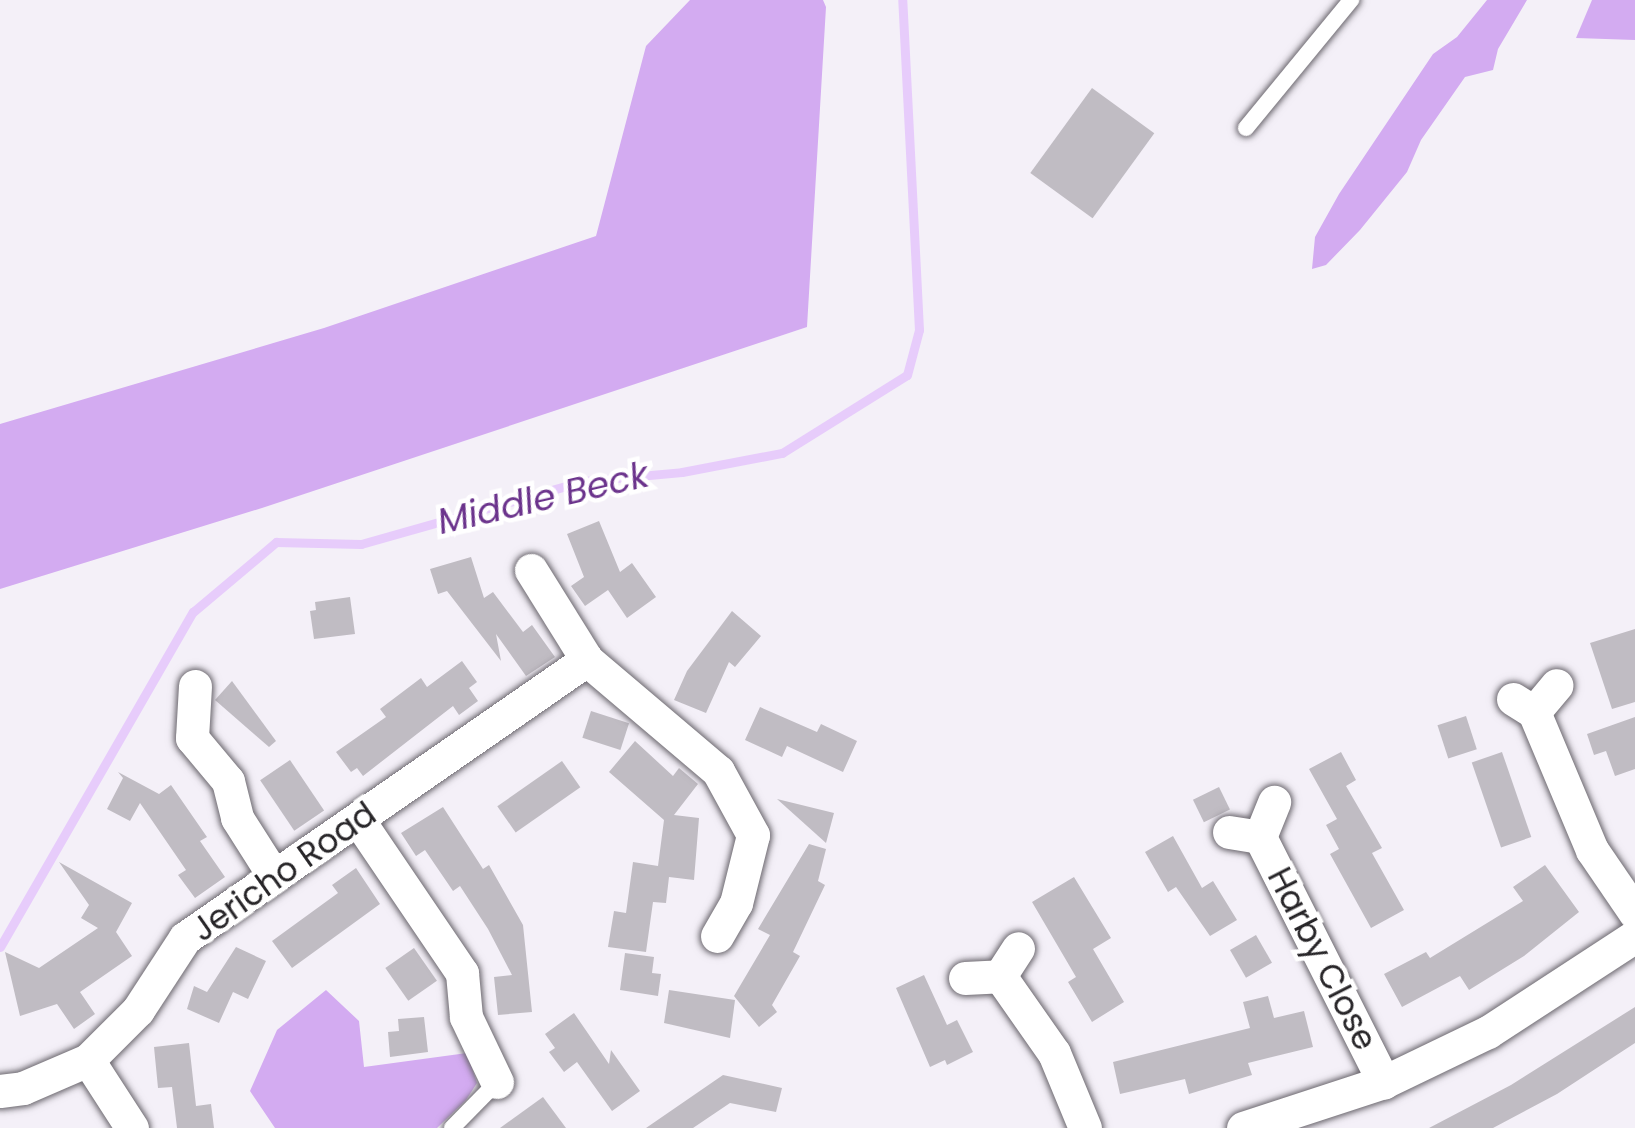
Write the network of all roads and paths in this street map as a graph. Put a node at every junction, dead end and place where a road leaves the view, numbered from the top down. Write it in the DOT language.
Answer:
graph roads {
  1 [pos="1351,0"];
  2 [pos="1246,128"];
  3 [pos="531,570"];
  4 [pos="587,660"];
  5 [pos="1557,685"];
  6 [pos="195,686"];
  7 [pos="1274,802"];
  8 [pos="359,821"];
  9 [pos="272,873"];
  10 [pos="1635,913"];
  11 [pos="717,936"];
  12 [pos="1635,936"];
  13 [pos="965,978"];
  14 [pos="88,1060"];
  15 [pos="497,1082"];
  16 [pos="1384,1082"];
  17 [pos="0,1091"];
  18 [pos="132,1128"];
  19 [pos="452,1128"];
  20 [pos="1085,1128"];
  21 [pos="1243,1128"];
  1 -- 2 [label="lane"];
  3 -- 4 [label="street"];
  4 -- 8 [label="street, Jericho Road"];
  4 -- 11 [label="street"];
  5 -- 10 [label="street"];
  6 -- 9 [label="street"];
  7 -- 16 [label="street, Harby Close"];
  8 -- 9 [label="street, Jericho Road"];
  8 -- 15 [label="street"];
  9 -- 14 [label="street, Jericho Road"];
  12 -- 16 [label="street"];
  13 -- 20 [label="street"];
  14 -- 17 [label="street, Jericho Road"];
  14 -- 18 [label="street"];
  15 -- 19 [label="lane"];
  16 -- 21 [label="street"];
}
